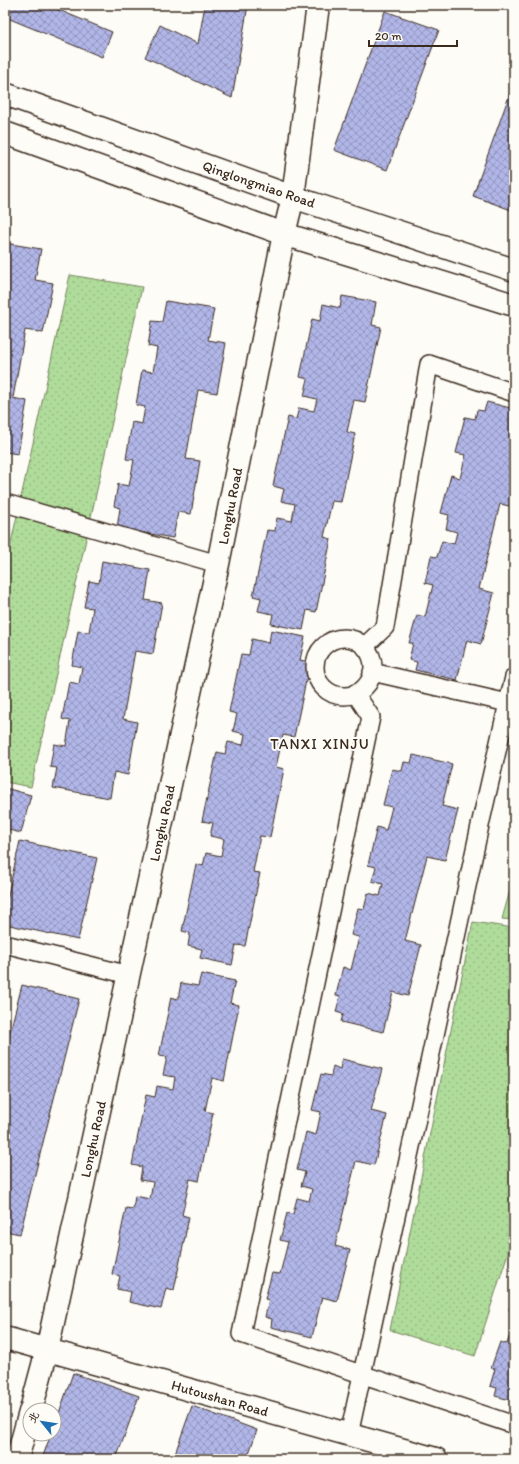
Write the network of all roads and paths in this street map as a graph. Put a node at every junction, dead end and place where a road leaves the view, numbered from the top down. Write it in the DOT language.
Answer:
graph roads {
  1 [pos="318,5"];
  2 [pos="5,94"];
  3 [pos="5,133"];
  4 [pos="293,197"];
  5 [pos="284,234"];
  6 [pos="514,270"];
  7 [pos="514,305"];
  8 [pos="514,393"];
  9 [pos="5,503"];
  10 [pos="218,564"];
  11 [pos="365,646"];
  12 [pos="372,672"];
  13 [pos="514,677"];
  14 [pos="355,693"];
  15 [pos="508,703"];
  16 [pos="5,944"];
  17 [pos="129,975"];
  18 [pos="5,1338"];
  19 [pos="47,1350"];
  20 [pos="362,1375"];
  21 [pos="33,1402"];
  22 [pos="514,1425"];
  23 [pos="350,1435"];
  24 [pos="22,1441"];
  25 [pos="17,1459"];
  26 [pos="436,1459"];
  1 -- 4 [label="street, Longhu Road"];
  2 -- 4 [label="street, Qinglongmiao Road"];
  3 -- 5 [label="street"];
  4 -- 5 [label="street, Longhu Road"];
  4 -- 6 [label="street, Qinglongmiao Road"];
  5 -- 7 [label="street"];
  5 -- 10 [label="street, Longhu Road"];
  8 -- 11 [label="lane"];
  9 -- 10 [label="lane"];
  10 -- 17 [label="street, Longhu Road"];
  11 -- 12 [label="lane"];
  11 -- 14 [label="lane"];
  12 -- 14 [label="lane"];
  12 -- 15 [label="lane"];
  13 -- 15 [label="lane"];
  14 -- 20 [label="lane"];
  15 -- 20 [label="lane"];
  16 -- 17 [label="lane"];
  17 -- 19 [label="street, Longhu Road"];
  18 -- 19 [label="street, Hutoushan Road"];
  19 -- 21 [label="street, Longhu Road"];
  19 -- 23 [label="street, Hutoushan Road"];
  20 -- 22 [label="lane"];
  20 -- 23 [label="lane"];
  23 -- 26 [label="street, Hutoushan Road"];
  24 -- 25 [label="street, Longhu Road"];
}
